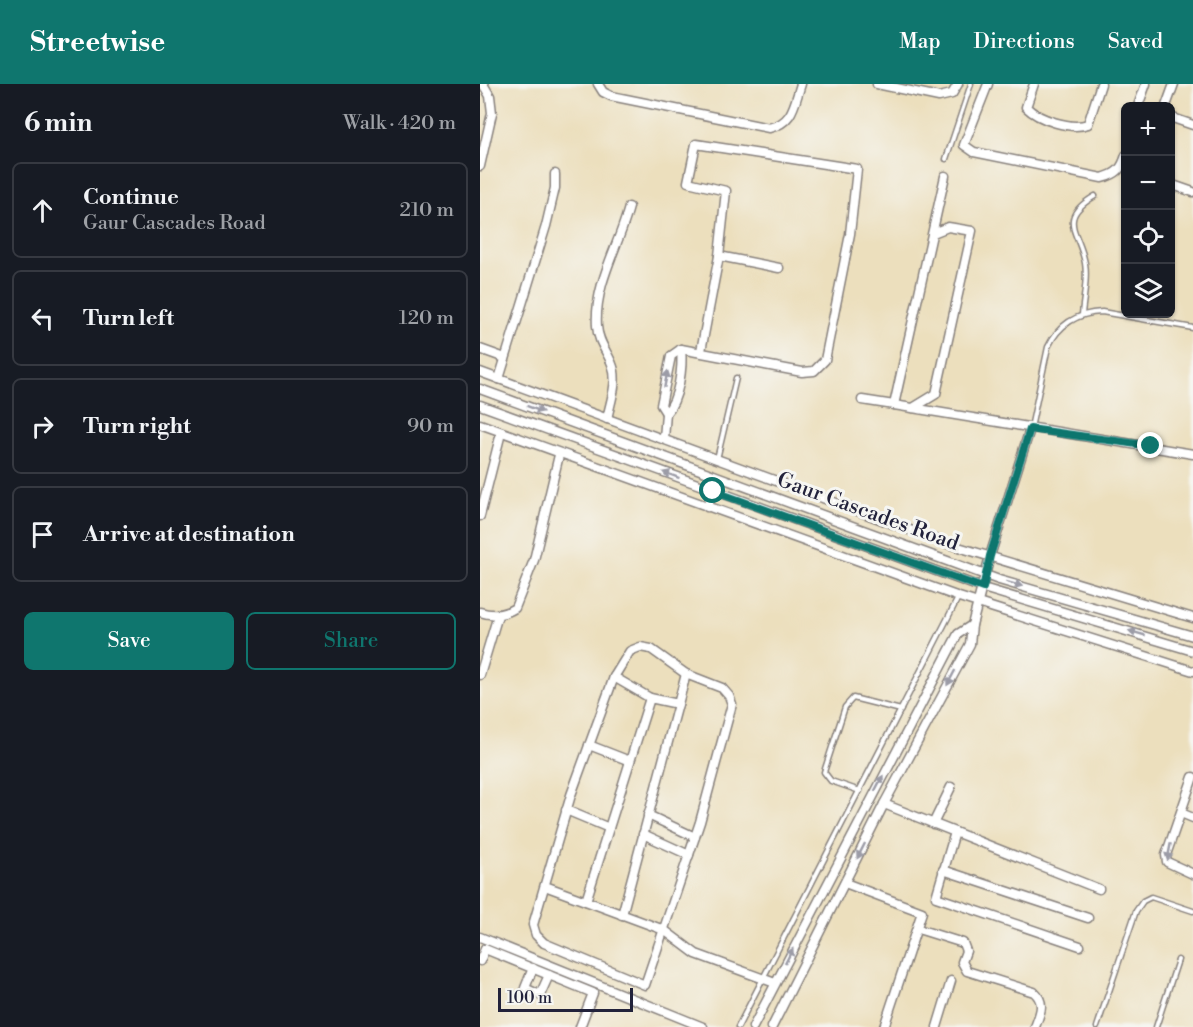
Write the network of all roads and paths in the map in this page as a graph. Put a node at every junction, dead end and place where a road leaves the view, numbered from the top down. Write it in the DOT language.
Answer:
graph roads {
  1 [pos="483,84"];
  2 [pos="598,84"];
  3 [pos="801,84"];
  4 [pos="877,84"];
  5 [pos="958,84"];
  6 [pos="971,84"];
  7 [pos="988,84"];
  8 [pos="1034,84"];
  9 [pos="1101,84"];
  10 [pos="1146,84"];
  11 [pos="1174,84"];
  12 [pos="1139,102"];
  13 [pos="1167,102"];
  14 [pos="1175,119"];
  15 [pos="1193,125"];
  16 [pos="1125,156"];
  17 [pos="946,159"];
  18 [pos="480,166"];
  19 [pos="555,174"];
  20 [pos="945,176"];
  21 [pos="1175,186"];
  22 [pos="1193,192"];
  23 [pos="1095,196"];
  24 [pos="629,207"];
  25 [pos="933,232"];
  26 [pos="719,256"];
  27 [pos="779,268"];
  28 [pos="1082,315"];
  29 [pos="1193,328"];
  30 [pos="480,349"];
  31 [pos="702,351"];
  32 [pos="505,358"];
  33 [pos="480,372"];
  34 [pos="736,378"];
  35 [pos="499,379"];
  36 [pos="480,389"];
  37 [pos="862,400"];
  38 [pos="480,405"];
  39 [pos="894,405"];
  40 [pos="913,408"];
  41 [pos="606,419"];
  42 [pos="480,424"];
  43 [pos="1030,429"];
  44 [pos="501,433"];
  45 [pos="602,434"];
  46 [pos="664,440"];
  47 [pos="596,448"];
  48 [pos="1193,454"];
  49 [pos="559,455"];
  50 [pos="717,459"];
  51 [pos="713,491"];
  52 [pos="707,507"];
  53 [pos="480,516"];
  54 [pos="990,556"];
  55 [pos="986,574"];
  56 [pos="983,588"];
  57 [pos="959,597"];
  58 [pos="978,604"];
  59 [pos="480,612"];
  60 [pos="498,615"];
  61 [pos="1193,618"];
  62 [pos="972,625"];
  63 [pos="1193,636"];
  64 [pos="1193,651"];
  65 [pos="1193,670"];
  66 [pos="686,674"];
  67 [pos="480,675"];
  68 [pos="614,678"];
  69 [pos="650,698"];
  70 [pos="678,704"];
  71 [pos="901,710"];
  72 [pos="590,745"];
  73 [pos="630,761"];
  74 [pos="1193,777"];
  75 [pos="951,788"];
  76 [pos="860,791"];
  77 [pos="884,804"];
  78 [pos="566,810"];
  79 [pos="1181,813"];
  80 [pos="648,815"];
  81 [pos="1193,818"];
  82 [pos="933,824"];
  83 [pos="609,828"];
  84 [pos="955,832"];
  85 [pos="643,834"];
  86 [pos="695,837"];
  87 [pos="689,855"];
  88 [pos="943,870"];
  89 [pos="1193,874"];
  90 [pos="845,883"];
  91 [pos="545,886"];
  92 [pos="1099,889"];
  93 [pos="820,896"];
  94 [pos="586,901"];
  95 [pos="835,903"];
  96 [pos="1193,911"];
  97 [pos="622,915"];
  98 [pos="1088,918"];
  99 [pos="918,929"];
  100 [pos="663,930"];
  101 [pos="480,937"];
  102 [pos="1080,946"];
  103 [pos="1178,960"];
  104 [pos="480,961"];
  105 [pos="532,968"];
  106 [pos="549,975"];
  107 [pos="763,978"];
  108 [pos="951,981"];
  109 [pos="775,983"];
  110 [pos="885,1025"];
  111 [pos="580,1027"];
  112 [pos="703,1027"];
  113 [pos="738,1027"];
  114 [pos="753,1027"];
  115 [pos="772,1027"];
  116 [pos="895,1027"];
  117 [pos="937,1027"];
  118 [pos="1035,1027"];
  119 [pos="1097,1027"];
  120 [pos="1156,1027"];
  1 -- 18 [label="street"];
  2 -- 3 [label="street"];
  4 -- 5 [label="street"];
  6 -- 17 [label="lane"];
  7 -- 16 [label="street"];
  8 -- 9 [label="street"];
  10 -- 12 [label="street"];
  11 -- 13 [label="street"];
  14 -- 15 [label="street"];
  19 -- 32 [label="street"];
  20 -- 25 [label="street"];
  21 -- 22 [label="street"];
  23 -- 28 [label="lane"];
  24 -- 41 [label="street"];
  25 -- 39 [label="street"];
  25 -- 40 [label="street"];
  26 -- 27 [label="street"];
  26 -- 31 [label="street"];
  26 -- 31 [label="street"];
  28 -- 29 [label="lane"];
  28 -- 43 [label="lane"];
  30 -- 32 [label="street"];
  31 -- 46 [label="street"];
  32 -- 35 [label="street"];
  33 -- 35 [label="street"];
  34 -- 50 [label="lane"];
  35 -- 41 [label="street"];
  36 -- 45 [label="street, Gaur Cascades Road, one-way"];
  37 -- 39 [label="street"];
  38 -- 47 [label="street, Gaur Cascades Road"];
  39 -- 40 [label="street"];
  40 -- 43 [label="street"];
  41 -- 46 [label="street"];
  42 -- 44 [label="street"];
  43 -- 48 [label="street"];
  43 -- 54 [label="street"];
  44 -- 49 [label="street"];
  44 -- 53 [label="street"];
  45 -- 47 [label="street"];
  45 -- 55 [label="street, Gaur Cascades Road"];
  46 -- 50 [label="street"];
  51 -- 47 [label="street, Gaur Cascades Road, one-way"];
  49 -- 52 [label="street"];
  49 -- 60 [label="street"];
  50 -- 54 [label="street"];
  51 -- 52 [label="street"];
  51 -- 56 [label="street, Gaur Cascades Road"];
  52 -- 57 [label="street"];
  54 -- 55 [label="street"];
  54 -- 61 [label="street"];
  55 -- 56 [label="street"];
  55 -- 63 [label="street, Gaur Cascades Road, one-way"];
  56 -- 58 [label="street"];
  64 -- 56 [label="street, Gaur Cascades Road, one-way"];
  57 -- 58 [label="street"];
  57 -- 71 [label="lane"];
  58 -- 62 [label="street"];
  58 -- 65 [label="street"];
  59 -- 60 [label="street"];
  60 -- 67 [label="street"];
  62 -- 77 [label="street, one-way"];
  93 -- 62 [label="street, one-way"];
  66 -- 68 [label="street"];
  66 -- 70 [label="street"];
  66 -- 86 [label="street"];
  68 -- 69 [label="street"];
  68 -- 72 [label="street"];
  69 -- 70 [label="street"];
  69 -- 73 [label="street"];
  70 -- 80 [label="street"];
  71 -- 76 [label="lane"];
  71 -- 76 [label="lane"];
  72 -- 73 [label="street"];
  72 -- 78 [label="street"];
  73 -- 83 [label="street"];
  74 -- 79 [label="street"];
  75 -- 82 [label="street"];
  76 -- 107 [label="lane"];
  77 -- 82 [label="street"];
  77 -- 90 [label="street, one-way"];
  78 -- 83 [label="street"];
  78 -- 91 [label="street"];
  79 -- 81 [label="street"];
  79 -- 89 [label="street, one-way"];
  80 -- 85 [label="street"];
  80 -- 86 [label="street"];
  82 -- 84 [label="street"];
  83 -- 94 [label="street"];
  84 -- 88 [label="street"];
  84 -- 92 [label="street"];
  85 -- 87 [label="street"];
  85 -- 97 [label="street"];
  86 -- 87 [label="street"];
  87 -- 100 [label="street"];
  88 -- 98 [label="street"];
  88 -- 102 [label="street"];
  90 -- 95 [label="street"];
  90 -- 99 [label="street"];
  91 -- 94 [label="street"];
  91 -- 100 [label="street"];
  93 -- 95 [label="street"];
  109 -- 93 [label="street, one-way"];
  94 -- 97 [label="street"];
  95 -- 115 [label="street"];
  96 -- 119 [label="lane"];
  97 -- 100 [label="street"];
  99 -- 110 [label="street"];
  99 -- 118 [label="street"];
  100 -- 107 [label="street"];
  101 -- 112 [label="street"];
  103 -- 120 [label="lane"];
  104 -- 105 [label="street"];
  105 -- 106 [label="street"];
  105 -- 106 [label="street"];
  106 -- 111 [label="street"];
  107 -- 109 [label="street"];
  107 -- 113 [label="lane"];
  108 -- 117 [label="street"];
  109 -- 114 [label="street"];
  110 -- 116 [label="street"];
}
